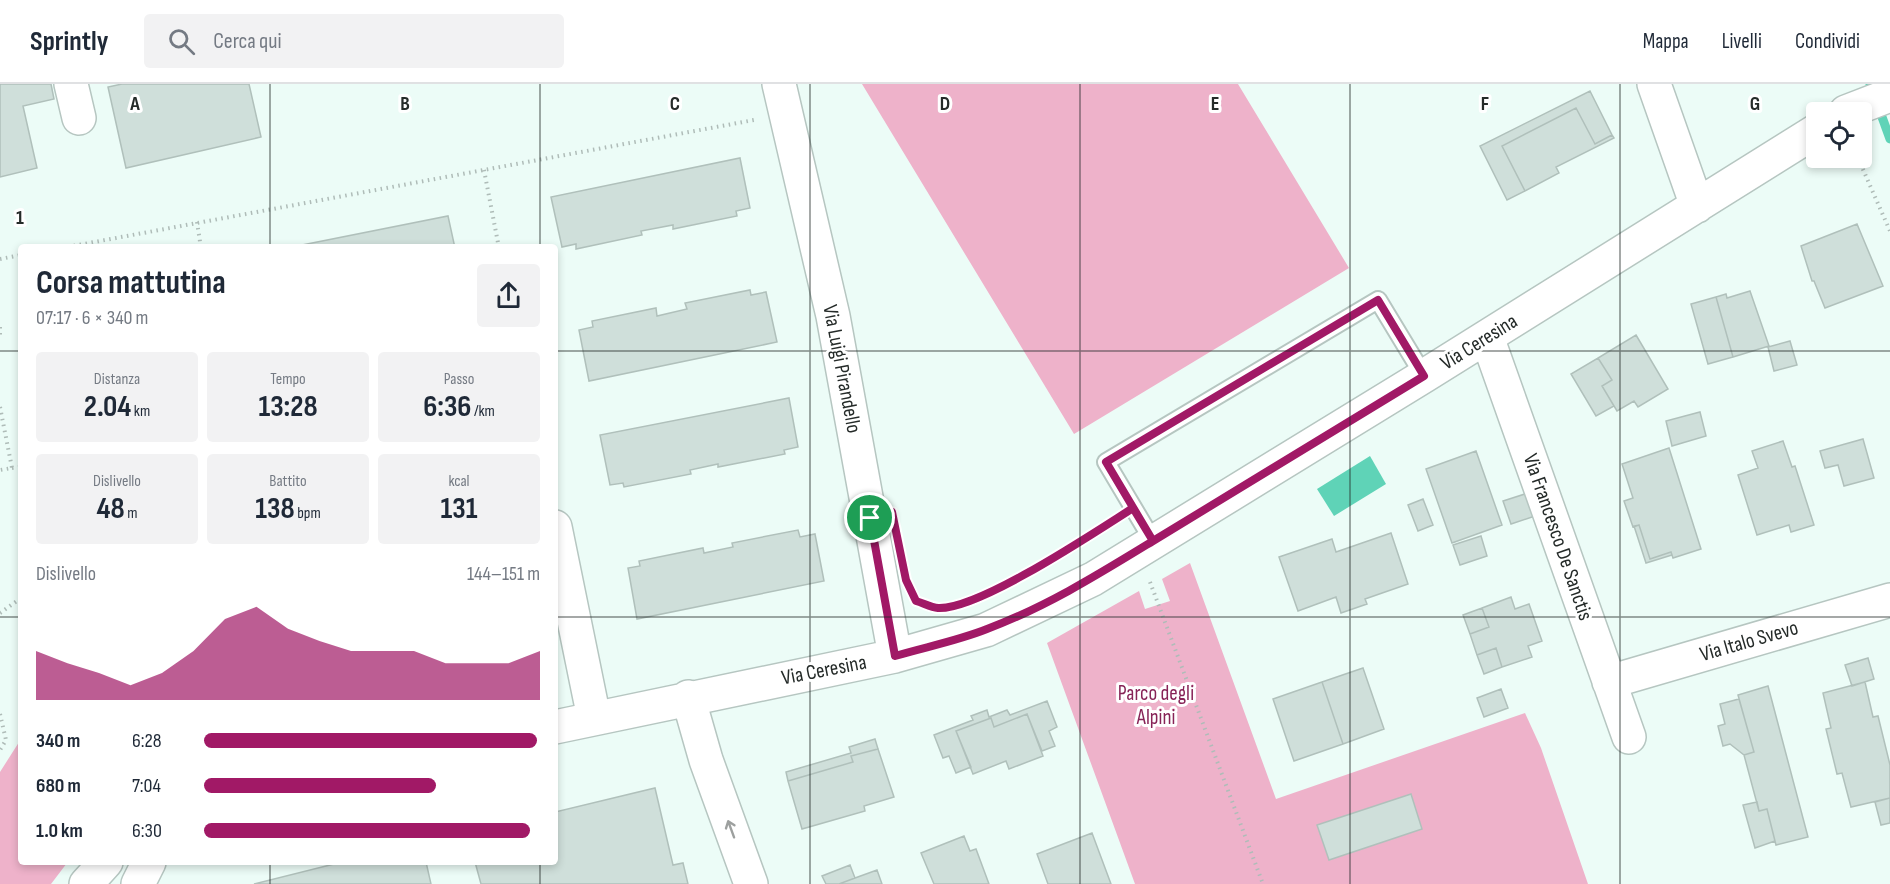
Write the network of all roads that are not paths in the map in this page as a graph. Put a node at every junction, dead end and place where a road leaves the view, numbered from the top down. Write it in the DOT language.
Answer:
graph roads {
  1 [pos="71,84"];
  2 [pos="1654,84"];
  3 [pos="1890,94"];
  4 [pos="782,99"];
  5 [pos="1870,102"];
  6 [pos="79,118"];
  7 [pos="1806,137"];
  8 [pos="1697,206"];
  9 [pos="1487,337"];
  10 [pos="1424,376"];
  11 [pos="558,542"];
  12 [pos="1145,546"];
  13 [pos="1890,600"];
  14 [pos="895,656"];
  15 [pos="1609,682"];
  16 [pos="688,697"];
  17 [pos="594,718"];
  18 [pos="558,726"];
  19 [pos="1629,737"];
  20 [pos="103,865"];
  21 [pos="148,865"];
  22 [pos="86,884"];
  23 [pos="138,884"];
  24 [pos="751,884"];
  1 -- 6 [label="street"];
  2 -- 8 [label="street"];
  3 -- 5 [label="street"];
  4 -- 14 [label="street, Via Luigi Pirandello"];
  7 -- 8 [label="street, Via Ceresina"];
  8 -- 9 [label="street, Via Ceresina"];
  9 -- 10 [label="street, Via Ceresina"];
  9 -- 15 [label="street, Via Francesco De Sanctis"];
  10 -- 12 [label="street, Via Ceresina"];
  10 -- 12 [label="lane"];
  11 -- 17 [label="street"];
  12 -- 14 [label="street, Via Ceresina"];
  13 -- 15 [label="street, Via Italo Svevo"];
  14 -- 16 [label="street, Via Ceresina"];
  15 -- 19 [label="street, Via Francesco De Sanctis"];
  16 -- 17 [label="street, Via Ceresina"];
  24 -- 16 [label="street, one-way"];
  17 -- 18 [label="street, Via Ceresina"];
  20 -- 22 [label="street"];
  21 -- 23 [label="street"];
}
